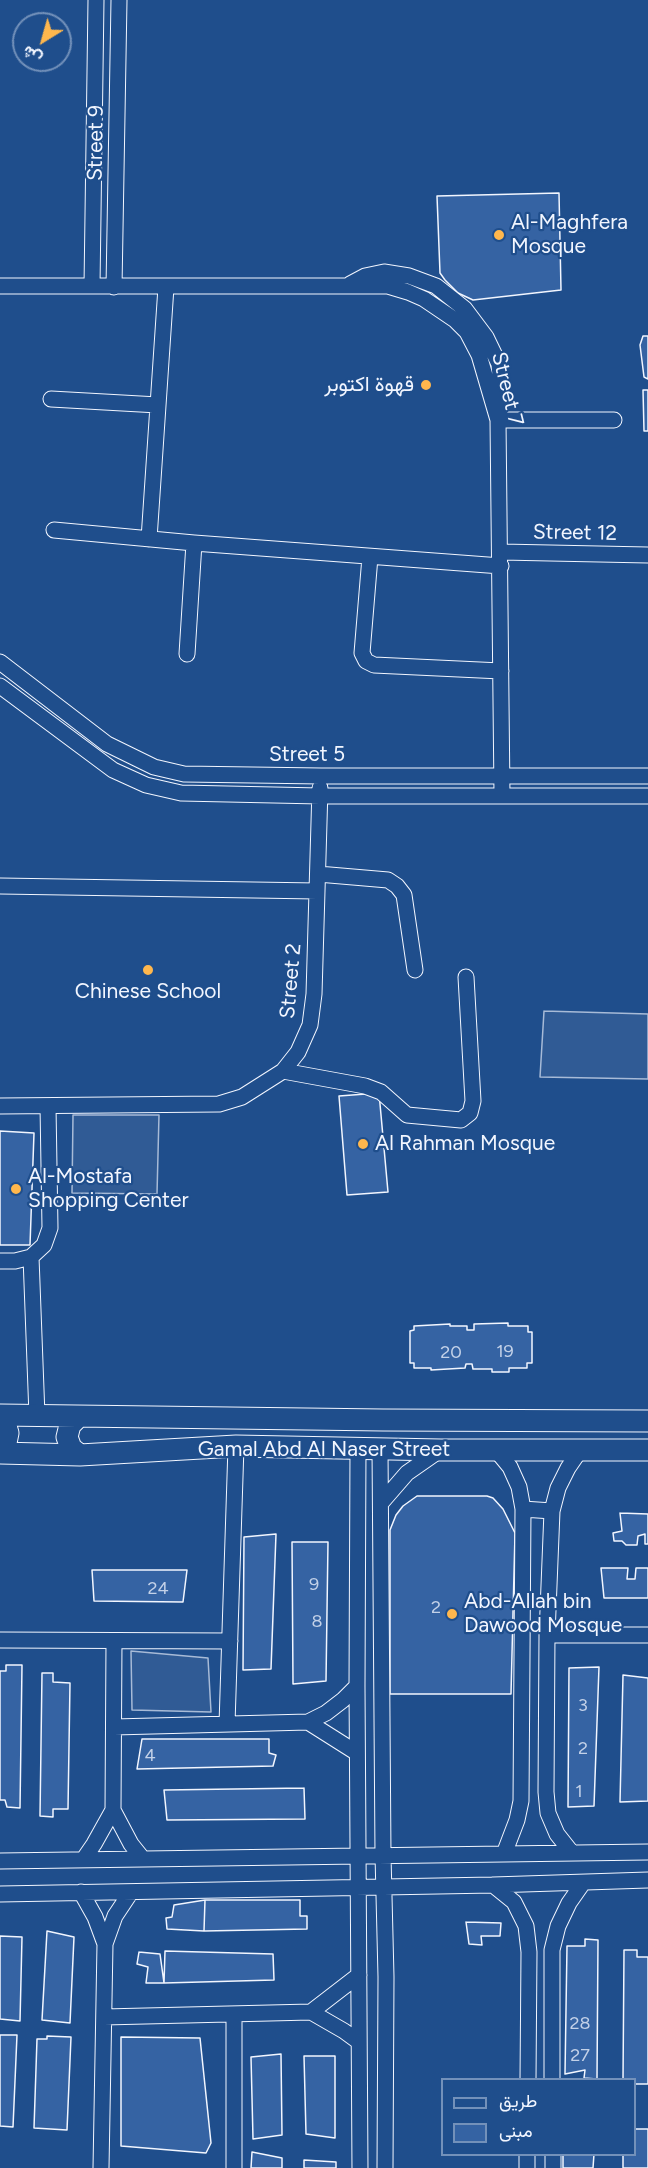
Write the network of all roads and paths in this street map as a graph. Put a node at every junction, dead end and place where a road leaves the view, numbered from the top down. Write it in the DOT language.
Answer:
graph roads {
  1 [pos="96,0"];
  2 [pos="119,0"];
  3 [pos="0,286"];
  4 [pos="92,286"];
  5 [pos="114,287"];
  6 [pos="166,287"];
  7 [pos="344,287"];
  8 [pos="51,399"];
  9 [pos="158,405"];
  10 [pos="498,420"];
  11 [pos="614,420"];
  12 [pos="54,530"];
  13 [pos="149,539"];
  14 [pos="195,543"];
  15 [pos="648,555"];
  16 [pos="370,557"];
  17 [pos="501,559"];
  18 [pos="187,654"];
  19 [pos="0,662"];
  20 [pos="501,671"];
  21 [pos="0,686"];
  22 [pos="502,775"];
  23 [pos="321,776"];
  24 [pos="648,776"];
  25 [pos="502,795"];
  26 [pos="320,796"];
  27 [pos="648,796"];
  28 [pos="318,874"];
  29 [pos="0,886"];
  30 [pos="317,891"];
  31 [pos="415,970"];
  32 [pos="466,977"];
  33 [pos="283,1071"];
  34 [pos="0,1106"];
  35 [pos="48,1106"];
  36 [pos="31,1257"];
  37 [pos="0,1261"];
  38 [pos="0,1416"];
  39 [pos="36,1416"];
  40 [pos="78,1417"];
  41 [pos="648,1420"];
  42 [pos="236,1446"];
  43 [pos="358,1448"];
  44 [pos="0,1449"];
  45 [pos="380,1449"];
  46 [pos="581,1449"];
  47 [pos="441,1450"];
  48 [pos="496,1450"];
  49 [pos="648,1450"];
  50 [pos="0,1453"];
  51 [pos="80,1455"];
  52 [pos="381,1503"];
  53 [pos="523,1509"];
  54 [pos="552,1511"];
  55 [pos="547,1635"];
  56 [pos="648,1635"];
  57 [pos="0,1640"];
  58 [pos="114,1641"];
  59 [pos="230,1641"];
  60 [pos="357,1686"];
  61 [pos="308,1722"];
  62 [pos="227,1724"];
  63 [pos="114,1727"];
  64 [pos="357,1753"];
  65 [pos="113,1810"];
  66 [pos="648,1852"];
  67 [pos="572,1853"];
  68 [pos="504,1854"];
  69 [pos="358,1855"];
  70 [pos="383,1856"];
  71 [pos="143,1859"];
  72 [pos="83,1860"];
  73 [pos="0,1862"];
  74 [pos="647,1881"];
  75 [pos="583,1883"];
  76 [pos="493,1885"];
  77 [pos="358,1887"];
  78 [pos="384,1887"];
  79 [pos="81,1892"];
  80 [pos="131,1892"];
  81 [pos="2,1896"];
  82 [pos="105,1944"];
  83 [pos="359,1975"];
  84 [pos="311,2012"];
  85 [pos="234,2014"];
  86 [pos="104,2017"];
  87 [pos="359,2042"];
  88 [pos="528,2078"];
  89 [pos="552,2078"];
  90 [pos="101,2168"];
  91 [pos="234,2168"];
  92 [pos="360,2168"];
  93 [pos="385,2168"];
  1 -- 4 [label="street, Street 9"];
  2 -- 5 [label="street, Street 9"];
  3 -- 4 [label="street, Street 7"];
  4 -- 5 [label="street, Street 7"];
  5 -- 6 [label="street, Street 7"];
  6 -- 7 [label="street, Street 7"];
  6 -- 9 [label="street"];
  7 -- 10 [label="street, Street 7"];
  7 -- 10 [label="street"];
  8 -- 9 [label="street"];
  9 -- 13 [label="street"];
  10 -- 11 [label="street"];
  10 -- 17 [label="street, Street 7"];
  12 -- 13 [label="street, Street 12"];
  13 -- 14 [label="street, Street 12"];
  14 -- 16 [label="street, Street 12"];
  14 -- 18 [label="street"];
  15 -- 17 [label="street, Street 12"];
  16 -- 17 [label="street, Street 12"];
  16 -- 20 [label="street"];
  17 -- 20 [label="street, Street 7"];
  19 -- 23 [label="street, Street 5"];
  20 -- 22 [label="street, Street 7"];
  21 -- 26 [label="street, Street 5"];
  22 -- 23 [label="street, Street 5"];
  22 -- 24 [label="street, Street 5"];
  22 -- 25 [label="street, Street 7"];
  23 -- 26 [label="street, Street 2"];
  25 -- 26 [label="street, Street 5"];
  25 -- 27 [label="street, Street 5"];
  26 -- 28 [label="street, Street 2"];
  28 -- 30 [label="street, Street 2"];
  28 -- 31 [label="street"];
  29 -- 30 [label="street"];
  30 -- 33 [label="street, Street 2"];
  32 -- 33 [label="street"];
  33 -- 35 [label="street, Street 2"];
  34 -- 35 [label="street, Street 2"];
  35 -- 36 [label="street"];
  36 -- 37 [label="street"];
  36 -- 39 [label="street"];
  38 -- 39 [label="main road, Gamal Abd Al Naser Street"];
  38 -- 44 [label="main road"];
  39 -- 40 [label="main road, Gamal Abd Al Naser Street"];
  40 -- 41 [label="main road, Gamal Abd Al Naser Street"];
  40 -- 51 [label="main road"];
  42 -- 43 [label="main road, Gamal Abd Al Naser Street"];
  42 -- 51 [label="main road, Gamal Abd Al Naser Street"];
  42 -- 59 [label="street"];
  43 -- 45 [label="main road, Gamal Abd Al Naser Street"];
  43 -- 60 [label="street"];
  45 -- 47 [label="main road, Gamal Abd Al Naser Street"];
  45 -- 52 [label="street"];
  46 -- 48 [label="main road, Gamal Abd Al Naser Street"];
  46 -- 49 [label="main road, Gamal Abd Al Naser Street"];
  46 -- 54 [label="street"];
  47 -- 48 [label="main road, Gamal Abd Al Naser Street"];
  47 -- 52 [label="street"];
  48 -- 53 [label="street"];
  50 -- 51 [label="main road, Gamal Abd Al Naser Street"];
  52 -- 70 [label="street"];
  53 -- 54 [label="street"];
  53 -- 68 [label="street"];
  54 -- 55 [label="street"];
  55 -- 56 [label="street"];
  55 -- 67 [label="street"];
  57 -- 58 [label="street"];
  58 -- 59 [label="street"];
  58 -- 63 [label="street"];
  59 -- 62 [label="street"];
  60 -- 61 [label="street"];
  60 -- 64 [label="street"];
  61 -- 62 [label="street"];
  61 -- 64 [label="street"];
  62 -- 63 [label="street"];
  63 -- 65 [label="street"];
  64 -- 69 [label="street"];
  65 -- 71 [label="street"];
  65 -- 72 [label="street"];
  66 -- 67 [label="street"];
  67 -- 68 [label="street"];
  68 -- 70 [label="street"];
  69 -- 70 [label="street"];
  69 -- 71 [label="street"];
  69 -- 77 [label="street"];
  70 -- 78 [label="street"];
  71 -- 72 [label="street"];
  72 -- 73 [label="street"];
  74 -- 75 [label="street"];
  75 -- 76 [label="street"];
  75 -- 89 [label="street"];
  76 -- 78 [label="street"];
  76 -- 88 [label="street"];
  77 -- 78 [label="street"];
  77 -- 80 [label="street"];
  77 -- 83 [label="street"];
  78 -- 93 [label="street"];
  79 -- 80 [label="street"];
  79 -- 81 [label="street"];
  79 -- 82 [label="street"];
  80 -- 82 [label="street"];
  82 -- 86 [label="street"];
  83 -- 84 [label="street"];
  83 -- 87 [label="street"];
  84 -- 85 [label="street"];
  84 -- 87 [label="street"];
  85 -- 86 [label="street"];
  85 -- 91 [label="street"];
  86 -- 90 [label="street"];
  87 -- 92 [label="street"];
}
